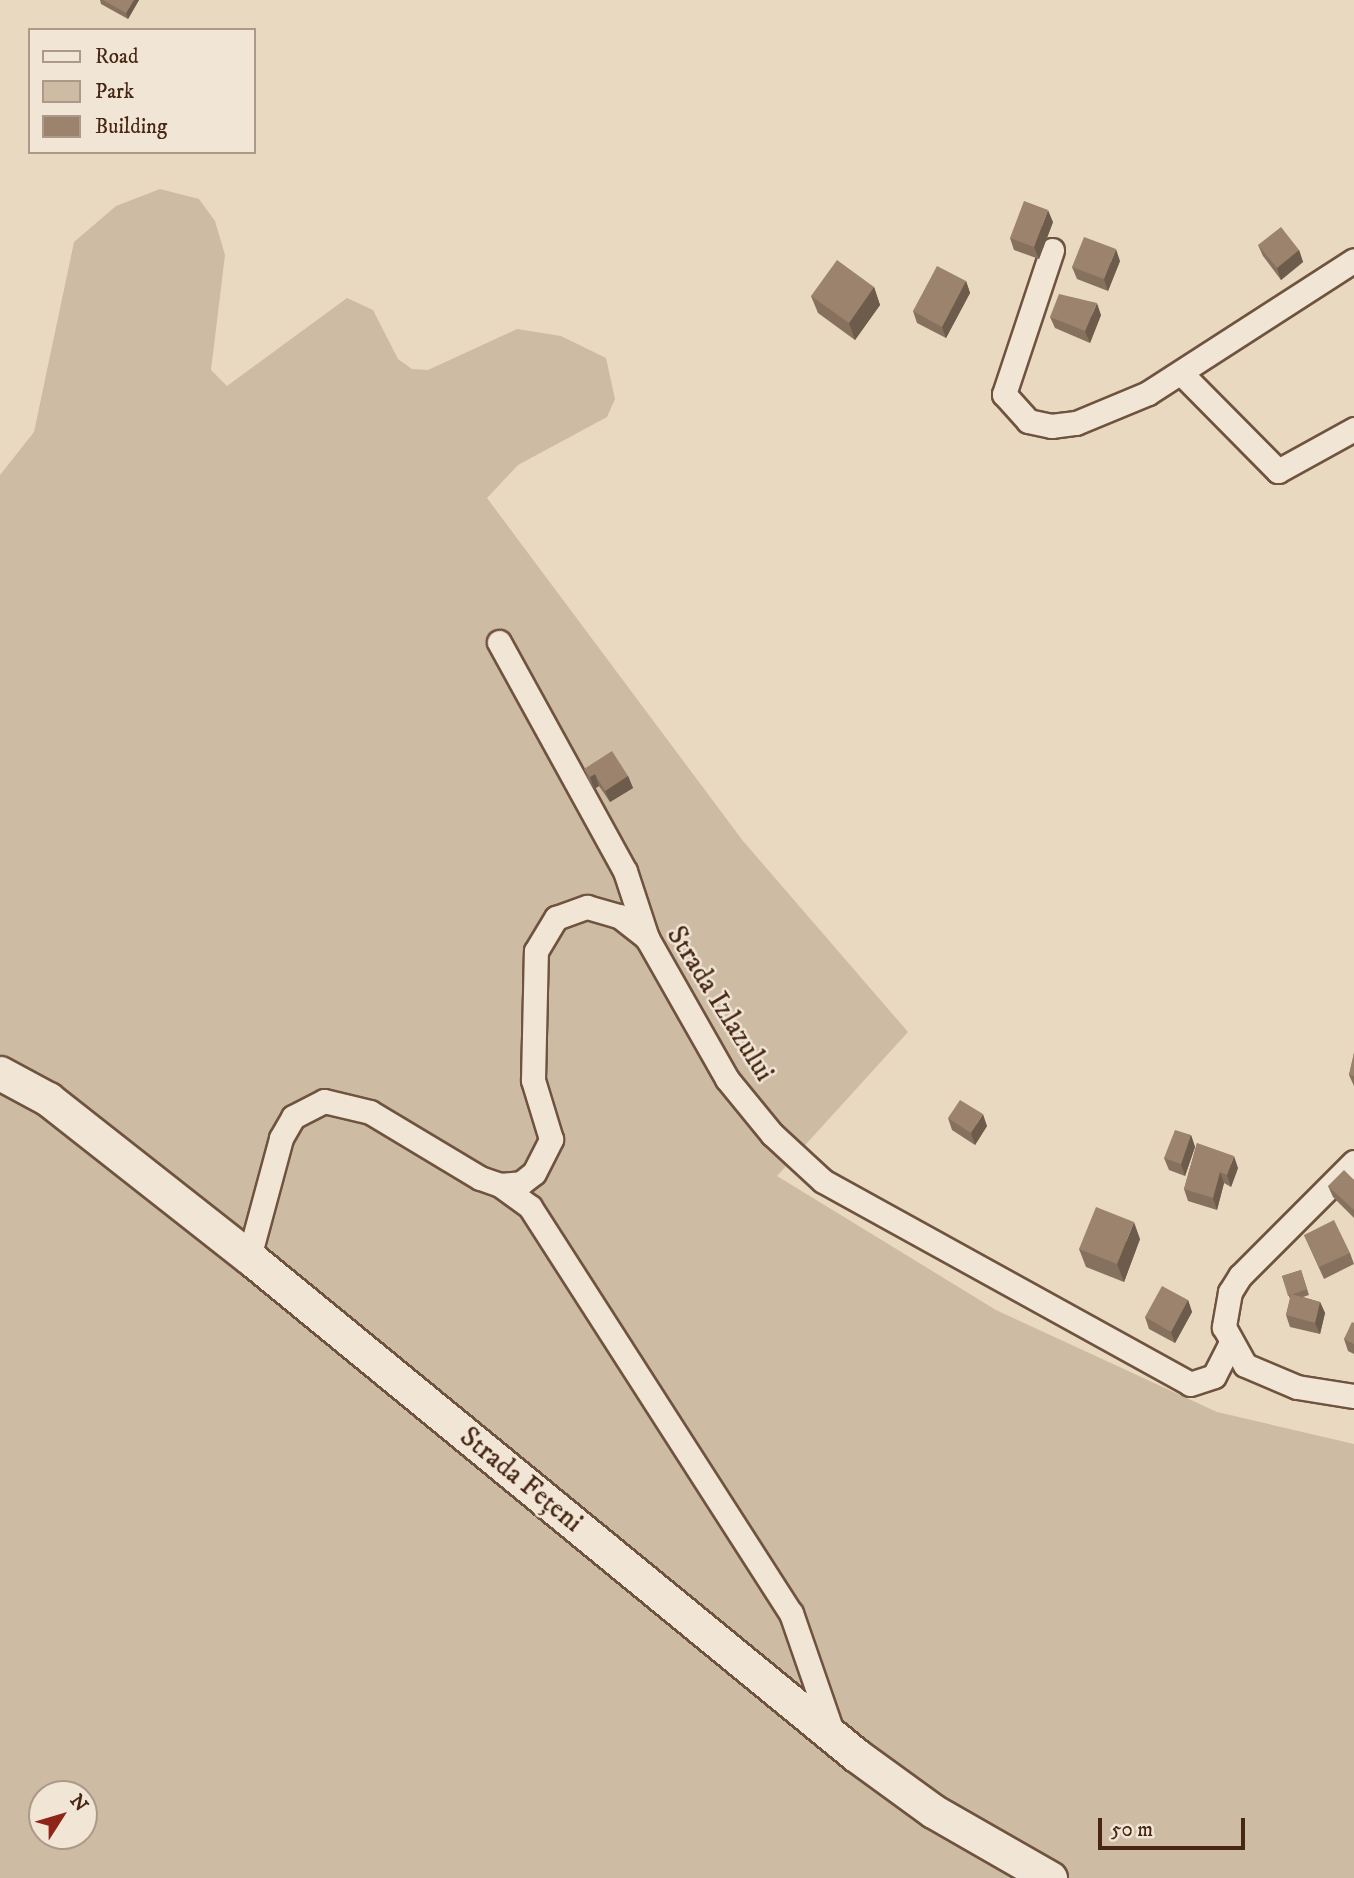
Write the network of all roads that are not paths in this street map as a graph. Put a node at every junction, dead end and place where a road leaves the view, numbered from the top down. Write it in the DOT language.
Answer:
graph roads {
  1 [pos="1052,250"];
  2 [pos="1354,260"];
  3 [pos="1181,373"];
  4 [pos="1354,429"];
  5 [pos="499,642"];
  6 [pos="647,939"];
  7 [pos="0,1073"];
  8 [pos="1354,1161"];
  9 [pos="500,1185"];
  10 [pos="249,1257"];
  11 [pos="1230,1345"];
  12 [pos="1354,1396"];
  13 [pos="834,1737"];
  14 [pos="1050,1878"];
  1 -- 3 [label="street"];
  2 -- 3 [label="street"];
  3 -- 4 [label="street"];
  5 -- 6 [label="street"];
  6 -- 9 [label="street, Strada Izlazului"];
  6 -- 11 [label="street, Strada Izlazului"];
  7 -- 10 [label="street, Strada Fețeni"];
  8 -- 11 [label="street"];
  9 -- 10 [label="street"];
  9 -- 13 [label="street"];
  10 -- 13 [label="street, Strada Fețeni"];
  11 -- 12 [label="street"];
  13 -- 14 [label="street, Strada Fețeni"];
}
